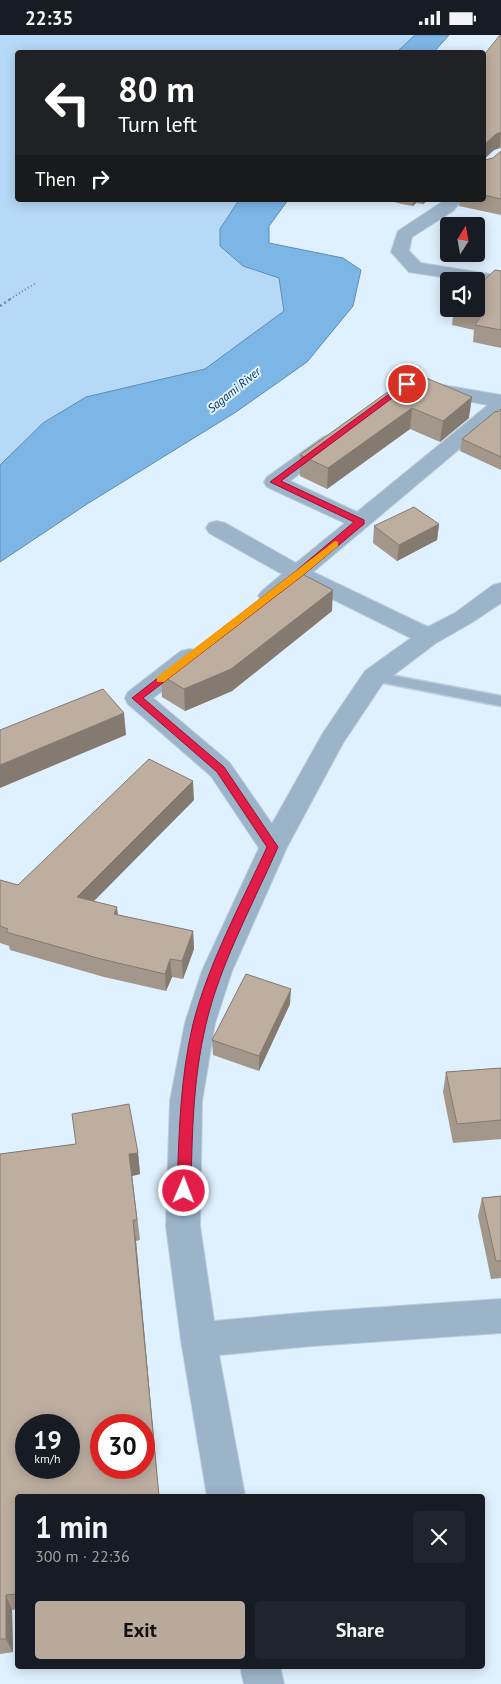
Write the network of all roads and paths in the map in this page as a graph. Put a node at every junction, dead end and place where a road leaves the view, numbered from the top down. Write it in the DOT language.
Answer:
graph roads {
  1 [pos="452,202"];
  2 [pos="501,281"];
  3 [pos="36,283"];
  4 [pos="0,306"];
  5 [pos="416,386"];
  6 [pos="501,402"];
  7 [pos="344,430"];
  8 [pos="361,522"];
  9 [pos="216,527"];
  10 [pos="299,573"];
  11 [pos="501,590"];
  12 [pos="253,609"];
  13 [pos="428,637"];
  14 [pos="206,644"];
  15 [pos="374,677"];
  16 [pos="501,701"];
  17 [pos="273,847"];
  18 [pos="501,1317"];
  19 [pos="199,1340"];
  20 [pos="226,1494"];
  21 [pos="261,1669"];
  22 [pos="264,1684"];
  1 -- 2 [label="street"];
  3 -- 4 [label="path"];
  5 -- 6 [label="street"];
  6 -- 8 [label="street"];
  7 -- 8 [label="street"];
  8 -- 10 [label="street"];
  9 -- 10 [label="street"];
  10 -- 12 [label="street"];
  10 -- 13 [label="street"];
  11 -- 13 [label="street"];
  13 -- 15 [label="street"];
  14 -- 17 [label="street"];
  15 -- 16 [label="lane"];
  15 -- 17 [label="street"];
  17 -- 19 [label="street"];
  18 -- 19 [label="street"];
  19 -- 20 [label="street"];
  21 -- 22 [label="street"];
}
